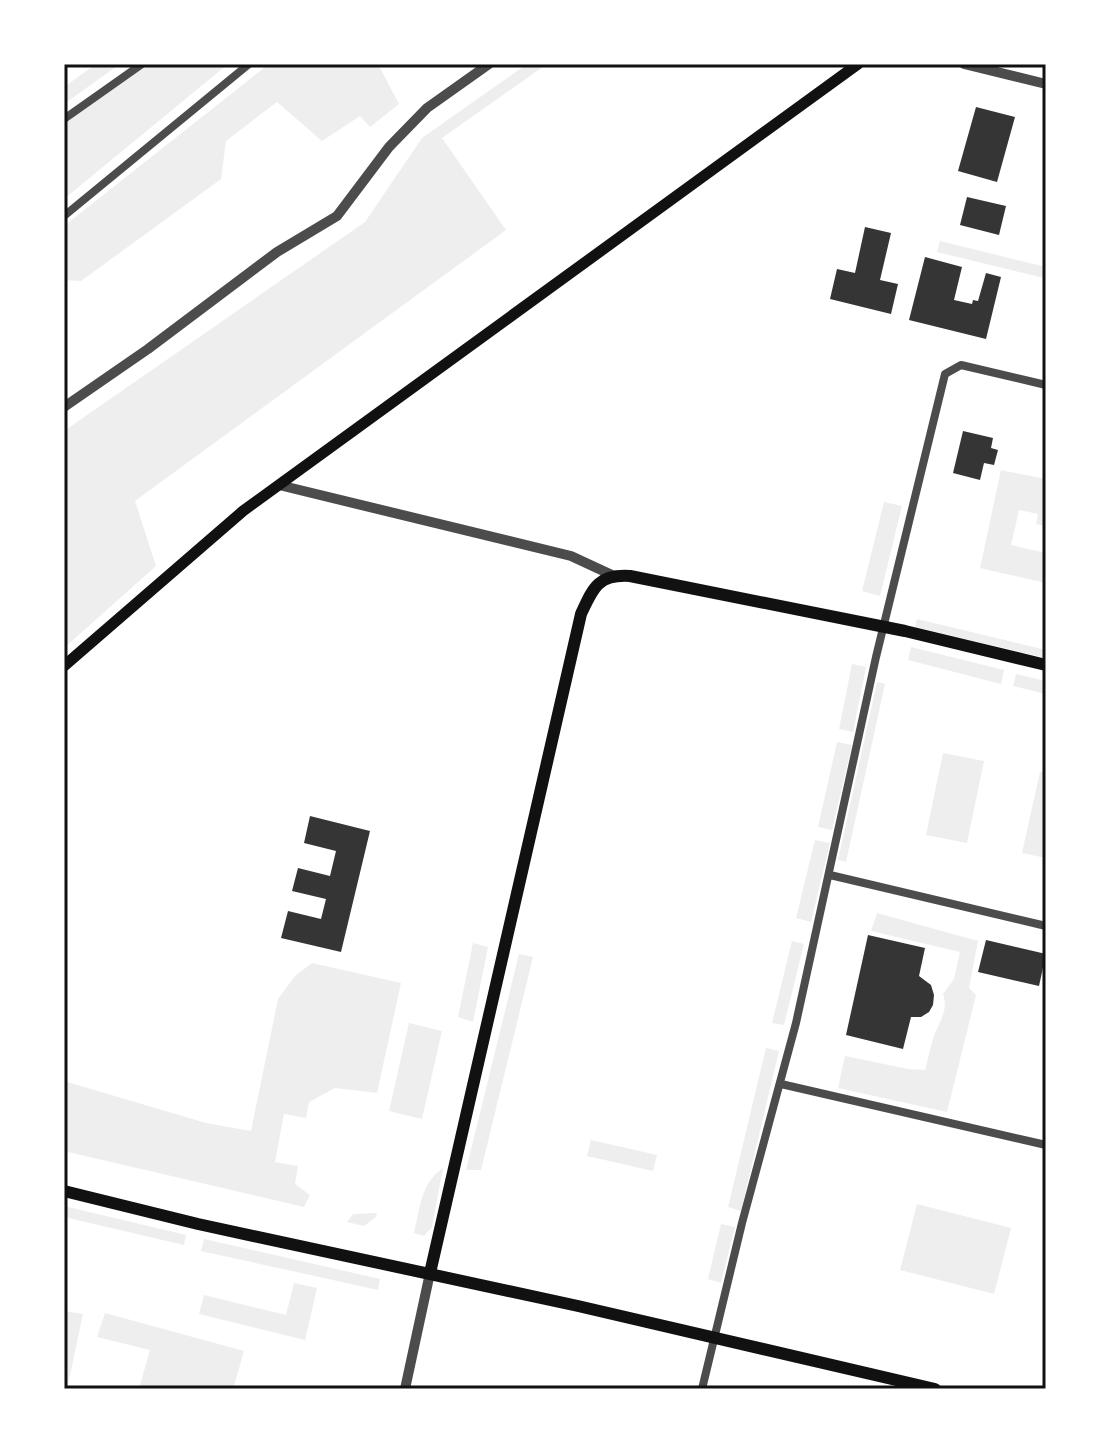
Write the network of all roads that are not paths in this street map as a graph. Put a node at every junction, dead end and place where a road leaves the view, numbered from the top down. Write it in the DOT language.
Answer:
graph roads {
  1 [pos="142,64"];
  2 [pos="249,64"];
  3 [pos="489,64"];
  4 [pos="858,64"];
  5 [pos="964,64"];
  6 [pos="1046,84"];
  7 [pos="64,119"];
  8 [pos="64,216"];
  9 [pos="1046,385"];
  10 [pos="64,407"];
  11 [pos="279,485"];
  12 [pos="612,575"];
  13 [pos="883,627"];
  14 [pos="1046,665"];
  15 [pos="64,666"];
  16 [pos="830,875"];
  17 [pos="1046,926"];
  18 [pos="781,1084"];
  19 [pos="1046,1145"];
  20 [pos="64,1191"];
  21 [pos="430,1273"];
  22 [pos="714,1337"];
  23 [pos="405,1389"];
  24 [pos="702,1389"];
  25 [pos="935,1389"];
  1 -- 7 [label="street"];
  2 -- 8 [label="street"];
  3 -- 10 [label="street"];
  4 -- 11 [label="main road"];
  5 -- 6 [label="street"];
  9 -- 13 [label="street"];
  11 -- 12 [label="street"];
  11 -- 15 [label="main road"];
  12 -- 13 [label="main road"];
  12 -- 21 [label="main road"];
  13 -- 14 [label="main road"];
  13 -- 16 [label="street"];
  16 -- 17 [label="street"];
  16 -- 18 [label="street"];
  18 -- 19 [label="street"];
  18 -- 22 [label="street"];
  20 -- 21 [label="main road"];
  21 -- 22 [label="main road"];
  21 -- 23 [label="street"];
  22 -- 24 [label="street"];
  22 -- 25 [label="main road"];
}
